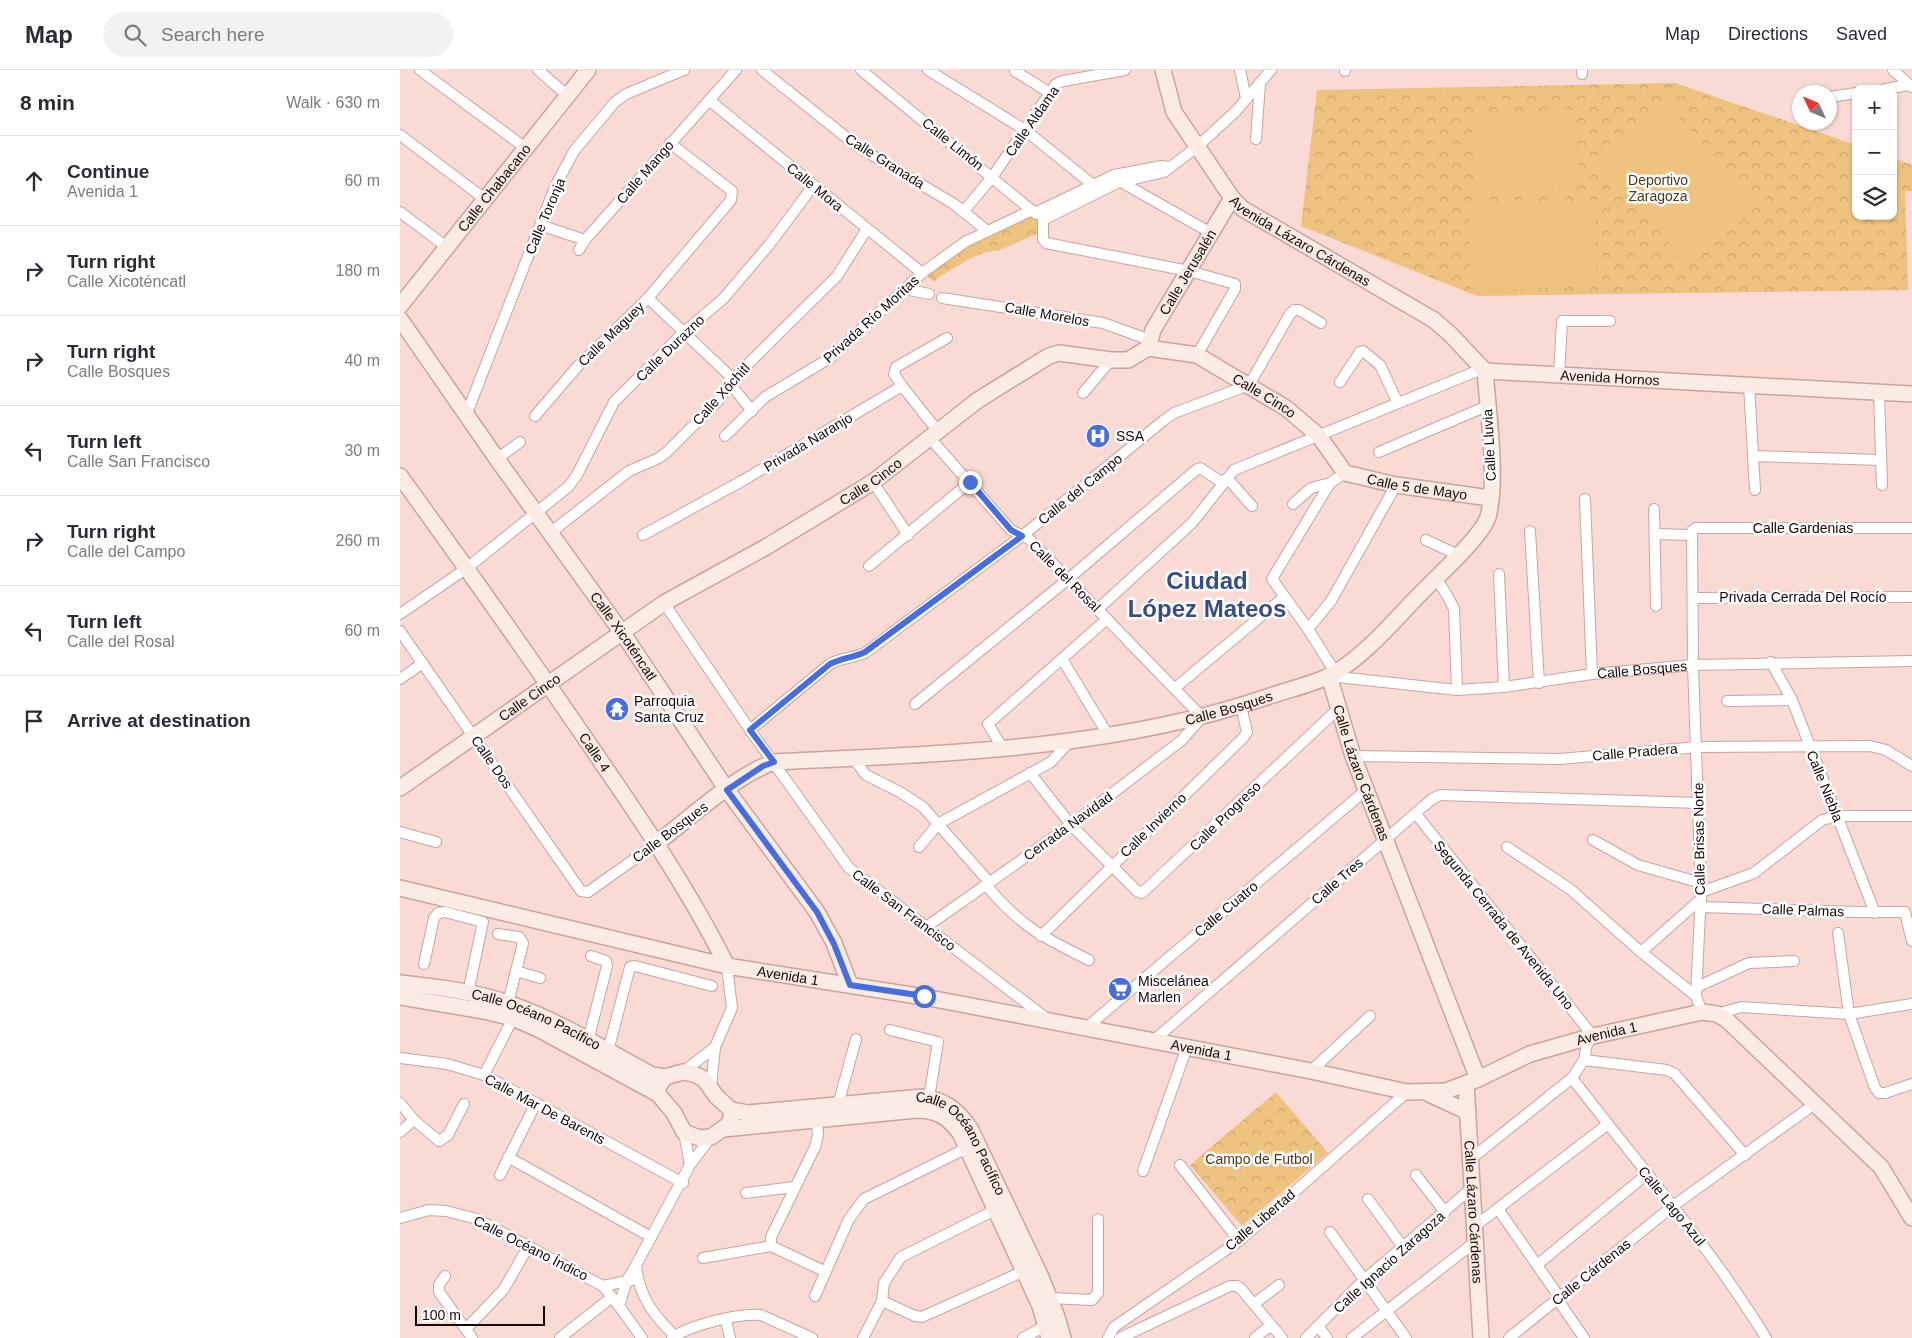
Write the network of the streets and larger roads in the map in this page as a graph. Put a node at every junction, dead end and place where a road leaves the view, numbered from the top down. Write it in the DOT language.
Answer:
graph roads {
  1 [pos="420,70"];
  2 [pos="538,70"];
  3 [pos="588,70"];
  4 [pos="684,70"];
  5 [pos="736,70"];
  6 [pos="762,70"];
  7 [pos="861,70"];
  8 [pos="928,70"];
  9 [pos="1126,70"];
  10 [pos="1163,70"];
  11 [pos="1240,70"];
  12 [pos="1271,70"];
  13 [pos="1893,70"];
  14 [pos="1015,71"];
  15 [pos="1260,83"];
  16 [pos="1911,86"];
  17 [pos="1897,87"];
  18 [pos="1050,93"];
  19 [pos="1852,94"];
  20 [pos="568,96"];
  21 [pos="1837,96"];
  22 [pos="1246,98"];
  23 [pos="709,100"];
  24 [pos="1025,130"];
  25 [pos="400,135"];
  26 [pos="1256,139"];
  27 [pos="670,143"];
  28 [pos="1197,147"];
  29 [pos="527,149"];
  30 [pos="993,176"];
  31 [pos="1120,178"];
  32 [pos="1092,185"];
  33 [pos="813,186"];
  34 [pos="1232,198"];
  35 [pos="486,200"];
  36 [pos="400,212"];
  37 [pos="963,212"];
  38 [pos="1037,214"];
  39 [pos="540,225"];
  40 [pos="867,229"];
  41 [pos="986,230"];
  42 [pos="1211,233"];
  43 [pos="585,240"];
  44 [pos="448,248"];
  45 [pos="579,250"];
  46 [pos="1189,271"];
  47 [pos="922,273"];
  48 [pos="906,289"];
  49 [pos="929,294"];
  50 [pos="648,298"];
  51 [pos="942,298"];
  52 [pos="400,306"];
  53 [pos="400,319"];
  54 [pos="1610,321"];
  55 [pos="1321,323"];
  56 [pos="684,332"];
  57 [pos="947,338"];
  58 [pos="1149,344"];
  59 [pos="1197,355"];
  60 [pos="1111,360"];
  61 [pos="1485,371"];
  62 [pos="1559,375"];
  63 [pos="733,379"];
  64 [pos="1340,382"];
  65 [pos="1749,385"];
  66 [pos="902,386"];
  67 [pos="1249,386"];
  68 [pos="736,391"];
  69 [pos="1879,392"];
  70 [pos="1083,393"];
  71 [pos="1912,394"];
  72 [pos="1398,403"];
  73 [pos="1487,406"];
  74 [pos="752,411"];
  75 [pos="467,413"];
  76 [pos="535,416"];
  77 [pos="933,434"];
  78 [pos="725,436"];
  79 [pos="1319,436"];
  80 [pos="520,442"];
  81 [pos="1379,452"];
  82 [pos="1753,456"];
  83 [pos="497,459"];
  84 [pos="1881,460"];
  85 [pos="1345,474"];
  86 [pos="400,476"];
  87 [pos="1225,481"];
  88 [pos="873,482"];
  89 [pos="970,482"];
  90 [pos="1330,483"];
  91 [pos="1396,485"];
  92 [pos="1882,486"];
  93 [pos="1755,490"];
  94 [pos="1490,498"];
  95 [pos="1585,500"];
  96 [pos="1293,504"];
  97 [pos="1252,506"];
  98 [pos="1654,509"];
  99 [pos="536,513"];
  100 [pos="1912,528"];
  101 [pos="1530,531"];
  102 [pos="1693,532"];
  103 [pos="550,533"];
  104 [pos="1655,534"];
  105 [pos="643,535"];
  106 [pos="908,536"];
  107 [pos="1022,536"];
  108 [pos="1426,540"];
  109 [pos="1458,555"];
  110 [pos="870,566"];
  111 [pos="467,568"];
  112 [pos="1499,574"];
  113 [pos="1436,578"];
  114 [pos="1068,580"];
  115 [pos="1912,597"];
  116 [pos="1284,598"];
  117 [pos="1694,598"];
  118 [pos="664,603"];
  119 [pos="1656,606"];
  120 [pos="1098,609"];
  121 [pos="400,614"];
  122 [pos="1107,619"];
  123 [pos="1308,629"];
  124 [pos="400,631"];
  125 [pos="622,633"];
  126 [pos="1062,659"];
  127 [pos="1912,661"];
  128 [pos="1771,662"];
  129 [pos="423,663"];
  130 [pos="1693,665"];
  131 [pos="1332,674"];
  132 [pos="1592,674"];
  133 [pos="400,678"];
  134 [pos="1539,683"];
  135 [pos="548,684"];
  136 [pos="1504,687"];
  137 [pos="1175,688"];
  138 [pos="1457,690"];
  139 [pos="1792,700"];
  140 [pos="1727,701"];
  141 [pos="915,704"];
  142 [pos="1241,706"];
  143 [pos="1338,709"];
  144 [pos="1202,716"];
  145 [pos="750,730"];
  146 [pos="1108,734"];
  147 [pos="474,735"];
  148 [pos="1070,740"];
  149 [pos="1698,746"];
  150 [pos="1809,746"];
  151 [pos="1002,747"];
  152 [pos="1353,756"];
  153 [pos="853,758"];
  154 [pos="774,762"];
  155 [pos="1912,766"];
  156 [pos="1030,774"];
  157 [pos="400,788"];
  158 [pos="727,790"];
  159 [pos="1366,790"];
  160 [pos="1699,803"];
  161 [pos="1416,814"];
  162 [pos="1837,816"];
  163 [pos="1912,816"];
  164 [pos="938,824"];
  165 [pos="1071,825"];
  166 [pos="400,832"];
  167 [pos="1385,840"];
  168 [pos="1593,840"];
  169 [pos="436,842"];
  170 [pos="657,843"];
  171 [pos="1507,847"];
  172 [pos="919,848"];
  173 [pos="1110,866"];
  174 [pos="988,884"];
  175 [pos="400,888"];
  176 [pos="584,893"];
  177 [pos="1701,895"];
  178 [pos="1875,912"];
  179 [pos="926,927"];
  180 [pos="1838,933"];
  181 [pos="498,934"];
  182 [pos="1041,936"];
  183 [pos="1912,941"];
  184 [pos="1641,952"];
  185 [pos="591,956"];
  186 [pos="1089,960"];
  187 [pos="1794,962"];
  188 [pos="424,964"];
  189 [pos="727,966"];
  190 [pos="516,971"];
  191 [pos="540,978"];
  192 [pos="850,985"];
  193 [pos="712,986"];
  194 [pos="402,990"];
  195 [pos="1697,991"];
  196 [pos="468,993"];
  197 [pos="508,1003"];
  198 [pos="1912,1004"];
  199 [pos="1710,1013"];
  200 [pos="1849,1014"];
  201 [pos="1370,1016"];
  202 [pos="513,1018"];
  203 [pos="1049,1021"];
  204 [pos="1086,1028"];
  205 [pos="890,1030"];
  206 [pos="1593,1036"];
  207 [pos="856,1039"];
  208 [pos="588,1041"];
  209 [pos="1153,1041"];
  210 [pos="715,1047"];
  211 [pos="1187,1047"];
  212 [pos="608,1051"];
  213 [pos="400,1058"];
  214 [pos="1584,1060"];
  215 [pos="1311,1071"];
  216 [pos="683,1072"];
  217 [pos="484,1075"];
  218 [pos="665,1077"];
  219 [pos="1572,1078"];
  220 [pos="1472,1082"];
  221 [pos="1912,1084"];
  222 [pos="710,1087"];
  223 [pos="1407,1092"];
  224 [pos="1428,1093"];
  225 [pos="658,1094"];
  226 [pos="929,1098"];
  227 [pos="400,1103"];
  228 [pos="536,1103"];
  229 [pos="1816,1103"];
  230 [pos="464,1104"];
  231 [pos="846,1108"];
  232 [pos="731,1110"];
  233 [pos="1468,1112"];
  234 [pos="414,1120"];
  235 [pos="817,1121"];
  236 [pos="1608,1124"];
  237 [pos="400,1132"];
  238 [pos="684,1132"];
  239 [pos="717,1133"];
  240 [pos="972,1146"];
  241 [pos="1745,1155"];
  242 [pos="508,1156"];
  243 [pos="1472,1158"];
  244 [pos="690,1165"];
  245 [pos="1180,1165"];
  246 [pos="1143,1171"];
  247 [pos="1647,1174"];
  248 [pos="500,1175"];
  249 [pos="1416,1175"];
  250 [pos="683,1182"];
  251 [pos="794,1187"];
  252 [pos="1474,1187"];
  253 [pos="746,1193"];
  254 [pos="1368,1199"];
  255 [pos="1673,1206"];
  256 [pos="1001,1207"];
  257 [pos="1498,1209"];
  258 [pos="1445,1212"];
  259 [pos="1911,1215"];
  260 [pos="400,1218"];
  261 [pos="1098,1219"];
  262 [pos="1475,1226"];
  263 [pos="1330,1232"];
  264 [pos="651,1237"];
  265 [pos="1239,1241"];
  266 [pos="1475,1242"];
  267 [pos="529,1245"];
  268 [pos="771,1246"];
  269 [pos="1403,1247"];
  270 [pos="703,1258"];
  271 [pos="636,1265"];
  272 [pos="1537,1265"];
  273 [pos="1024,1270"];
  274 [pos="826,1272"];
  275 [pos="445,1276"];
  276 [pos="1363,1277"];
  277 [pos="627,1280"];
  278 [pos="638,1280"];
  279 [pos="603,1286"];
  280 [pos="1279,1286"];
  281 [pos="816,1296"];
  282 [pos="1050,1298"];
  283 [pos="1559,1299"];
  284 [pos="882,1301"];
  285 [pos="615,1302"];
  286 [pos="1254,1304"];
  287 [pos="1387,1311"];
  288 [pos="726,1320"];
  289 [pos="1271,1325"];
  290 [pos="1318,1326"];
  291 [pos="1051,1327"];
  292 [pos="469,1334"];
  293 [pos="674,1337"];
  294 [pos="560,1338"];
  295 [pos="642,1338"];
  296 [pos="730,1338"];
  297 [pos="812,1338"];
  298 [pos="863,1338"];
  299 [pos="1023,1338"];
  300 [pos="1063,1338"];
  301 [pos="1108,1338"];
  302 [pos="1120,1338"];
  303 [pos="1255,1338"];
  304 [pos="1282,1338"];
  305 [pos="1306,1338"];
  306 [pos="1327,1338"];
  307 [pos="1352,1338"];
  308 [pos="1406,1338"];
  309 [pos="1481,1338"];
  310 [pos="1509,1338"];
  311 [pos="1584,1338"];
  312 [pos="1766,1338"];
  1 -- 29 [label="street"];
  2 -- 20 [label="street"];
  3 -- 20 [label="street, Calle Chabacano"];
  4 -- 39 [label="street, Calle Toronja"];
  5 -- 23 [label="street, Calle Mango"];
  6 -- 37 [label="street, Calle Granada"];
  7 -- 30 [label="street, Calle Limón"];
  8 -- 24 [label="street"];
  9 -- 18 [label="street, Calle Aldama"];
  10 -- 28 [label="street, Avenida Lázaro Cárdenas"];
  11 -- 22 [label="street"];
  12 -- 15 [label="street"];
  13 -- 16 [label="street"];
  14 -- 18 [label="street"];
  15 -- 22 [label="street"];
  15 -- 26 [label="street"];
  16 -- 17 [label="street"];
  18 -- 24 [label="street, Calle Aldama"];
  19 -- 21 [label="street"];
  20 -- 29 [label="street, Calle Chabacano"];
  22 -- 28 [label="street"];
  23 -- 27 [label="street, Calle Mango"];
  23 -- 33 [label="street, Calle Mora"];
  24 -- 30 [label="street, Calle Aldama"];
  24 -- 32 [label="street"];
  25 -- 35 [label="street"];
  27 -- 43 [label="street, Calle Mango"];
  27 -- 50 [label="street, Calle Maguey"];
  28 -- 31 [label="street"];
  28 -- 34 [label="street, Avenida Lázaro Cárdenas"];
  29 -- 35 [label="street, Calle Chabacano"];
  30 -- 37 [label="street, Calle Aldama"];
  30 -- 38 [label="street, Calle Limón"];
  31 -- 32 [label="street"];
  31 -- 38 [label="street"];
  31 -- 42 [label="street"];
  32 -- 38 [label="street"];
  33 -- 40 [label="street, Calle Mora"];
  33 -- 56 [label="street, Calle Durazno"];
  34 -- 42 [label="street, Calle Jerusalén"];
  34 -- 61 [label="street, Avenida Lázaro Cárdenas"];
  35 -- 44 [label="street, Calle Chabacano"];
  36 -- 44 [label="street"];
  37 -- 41 [label="street, Calle Granada"];
  38 -- 41 [label="street, Privada Río Moritas"];
  38 -- 46 [label="street"];
  39 -- 43 [label="street"];
  39 -- 75 [label="street, Calle Toronja"];
  40 -- 47 [label="street, Calle Mora"];
  40 -- 63 [label="street, Calle Xóchitl"];
  41 -- 47 [label="street, Privada Río Moritas"];
  42 -- 46 [label="street, Calle Jerusalén"];
  43 -- 45 [label="street, Calle Mango"];
  44 -- 52 [label="street, Calle Chabacano"];
  46 -- 58 [label="street, Calle Jerusalén"];
  46 -- 59 [label="street"];
  47 -- 48 [label="street, Privada Río Moritas"];
  48 -- 49 [label="street"];
  48 -- 74 [label="street, Privada Río Moritas"];
  50 -- 56 [label="street"];
  50 -- 76 [label="street, Calle Maguey"];
  51 -- 58 [label="street, Calle Morelos"];
  53 -- 75 [label="street, Calle Xicoténcatl"];
  54 -- 62 [label="street"];
  55 -- 67 [label="street"];
  56 -- 63 [label="street"];
  56 -- 99 [label="street, Calle Durazno"];
  57 -- 66 [label="street"];
  58 -- 59 [label="street, Calle Cinco"];
  58 -- 60 [label="street, Calle Cinco"];
  59 -- 67 [label="street, Calle Cinco"];
  60 -- 70 [label="street"];
  60 -- 77 [label="street, Calle Cinco"];
  61 -- 62 [label="street, Avenida Hornos"];
  61 -- 72 [label="street, Avenida Hornos"];
  61 -- 73 [label="street, Calle Lluvia"];
  62 -- 65 [label="street, Avenida Hornos"];
  63 -- 103 [label="street, Calle Xóchitl"];
  64 -- 72 [label="street"];
  65 -- 69 [label="street, Avenida Hornos"];
  65 -- 82 [label="street"];
  66 -- 77 [label="street, Calle del Rosal"];
  66 -- 105 [label="street, Privada Naranjo"];
  67 -- 79 [label="street, Calle Cinco"];
  67 -- 107 [label="street, Calle del Campo"];
  68 -- 74 [label="street"];
  69 -- 71 [label="street, Avenida Hornos"];
  69 -- 84 [label="street"];
  72 -- 79 [label="street, Avenida Hornos"];
  73 -- 81 [label="street"];
  73 -- 94 [label="street, Calle Lluvia"];
  74 -- 78 [label="street, Privada Río Moritas"];
  75 -- 83 [label="street, Calle Xicoténcatl"];
  77 -- 88 [label="street, Calle Cinco"];
  77 -- 89 [label="street, Calle del Rosal"];
  79 -- 85 [label="street, Calle Cinco"];
  79 -- 87 [label="street, Avenida Hornos"];
  80 -- 83 [label="street"];
  82 -- 84 [label="street"];
  82 -- 93 [label="street"];
  83 -- 99 [label="street, Calle Xicoténcatl"];
  84 -- 92 [label="street"];
  85 -- 90 [label="street"];
  85 -- 91 [label="street, Calle 5 de Mayo"];
  86 -- 111 [label="street, Calle 4"];
  87 -- 97 [label="street"];
  87 -- 114 [label="street"];
  87 -- 120 [label="street, Avenida Hornos"];
  88 -- 106 [label="street"];
  88 -- 118 [label="street, Calle Cinco"];
  89 -- 106 [label="street"];
  89 -- 107 [label="street, Calle del Rosal"];
  90 -- 96 [label="street"];
  90 -- 116 [label="street"];
  91 -- 94 [label="street, Calle 5 de Mayo"];
  91 -- 123 [label="street"];
  94 -- 109 [label="street, Calle Lluvia"];
  95 -- 132 [label="street"];
  98 -- 104 [label="street"];
  99 -- 103 [label="street, Calle Xicoténcatl"];
  99 -- 111 [label="street, Calle Durazno"];
  100 -- 102 [label="street, Calle Gardenias"];
  101 -- 134 [label="street"];
  102 -- 104 [label="street, Calle Gardenias"];
  102 -- 117 [label="street, Calle Brisas Norte"];
  103 -- 125 [label="street, Calle Xicoténcatl"];
  104 -- 119 [label="street"];
  106 -- 110 [label="street"];
  107 -- 114 [label="street, Calle del Rosal"];
  107 -- 145 [label="street, Calle del Campo"];
  108 -- 109 [label="street"];
  109 -- 113 [label="street"];
  111 -- 121 [label="street, Calle Durazno"];
  111 -- 135 [label="street, Calle 4"];
  112 -- 136 [label="street"];
  113 -- 131 [label="street"];
  113 -- 138 [label="street"];
  114 -- 120 [label="street, Calle del Rosal"];
  114 -- 141 [label="street"];
  115 -- 117 [label="street, Privada Cerrada Del Rocío"];
  116 -- 123 [label="street"];
  116 -- 137 [label="street"];
  117 -- 130 [label="street, Calle Brisas Norte"];
  118 -- 125 [label="street, Calle Cinco"];
  118 -- 145 [label="street, Calle San Francisco"];
  120 -- 122 [label="street, Calle del Rosal"];
  122 -- 126 [label="street"];
  122 -- 137 [label="street, Calle del Rosal"];
  123 -- 131 [label="street"];
  124 -- 129 [label="street, Calle Dos"];
  125 -- 135 [label="street, Calle Cinco"];
  125 -- 158 [label="street, Calle Xicoténcatl"];
  126 -- 146 [label="street"];
  126 -- 151 [label="street"];
  127 -- 128 [label="street, Calle Bosques"];
  128 -- 130 [label="street, Calle Bosques"];
  128 -- 139 [label="street, Calle Niebla"];
  129 -- 133 [label="street"];
  129 -- 147 [label="street, Calle Dos"];
  130 -- 132 [label="street, Calle Bosques"];
  130 -- 149 [label="street, Calle Brisas Norte"];
  131 -- 138 [label="street, Calle Bosques"];
  131 -- 142 [label="street, Calle Bosques"];
  131 -- 143 [label="street, Calle Lázaro Cárdenas"];
  132 -- 134 [label="street, Calle Bosques"];
  134 -- 136 [label="street, Calle Bosques"];
  135 -- 147 [label="street, Calle Cinco"];
  135 -- 170 [label="street, Calle 4"];
  136 -- 138 [label="street, Calle Bosques"];
  137 -- 144 [label="street, Calle del Rosal"];
  139 -- 140 [label="street"];
  139 -- 150 [label="street, Calle Niebla"];
  142 -- 144 [label="street, Calle Bosques"];
  142 -- 173 [label="street, Calle Invierno"];
  143 -- 152 [label="street, Calle Lázaro Cárdenas"];
  143 -- 173 [label="street, Calle Progreso"];
  144 -- 146 [label="street, Calle Bosques"];
  144 -- 165 [label="street, Cerrada Navidad"];
  145 -- 154 [label="street, Calle San Francisco"];
  146 -- 148 [label="street, Calle Bosques"];
  147 -- 157 [label="street, Calle Cinco"];
  147 -- 176 [label="street, Calle Dos"];
  148 -- 151 [label="street, Calle Bosques"];
  148 -- 156 [label="street"];
  149 -- 150 [label="street, Calle Pradera"];
  149 -- 152 [label="street, Calle Pradera"];
  149 -- 160 [label="street, Calle Brisas Norte"];
  150 -- 155 [label="street, Calle Pradera"];
  150 -- 162 [label="street, Calle Niebla"];
  151 -- 153 [label="street, Calle Bosques"];
  152 -- 159 [label="street, Calle Lázaro Cárdenas"];
  153 -- 154 [label="street, Calle Bosques"];
  153 -- 164 [label="street"];
  154 -- 158 [label="street, Calle Bosques"];
  154 -- 179 [label="street, Calle San Francisco"];
  156 -- 164 [label="street"];
  156 -- 165 [label="street, Calle Progreso"];
  158 -- 170 [label="street, Calle Bosques"];
  158 -- 192 [label="street, Calle Xicoténcatl"];
  159 -- 167 [label="street, Calle Lázaro Cárdenas"];
  159 -- 204 [label="street, Calle Cuatro"];
  160 -- 161 [label="street, Calle Tres"];
  160 -- 177 [label="street, Calle Brisas Norte"];
  161 -- 167 [label="street, Calle Tres"];
  161 -- 206 [label="street, Segunda Cerrada de Avenida Uno"];
  162 -- 163 [label="street"];
  162 -- 177 [label="street"];
  162 -- 178 [label="street, Calle Niebla"];
  164 -- 172 [label="street"];
  164 -- 174 [label="street"];
  165 -- 173 [label="street, Calle Progreso"];
  165 -- 174 [label="street, Cerrada Navidad"];
  166 -- 169 [label="street"];
  167 -- 209 [label="street, Calle Tres"];
  167 -- 220 [label="street, Calle Lázaro Cárdenas"];
  168 -- 177 [label="street, Calle Palmas"];
  170 -- 176 [label="street, Calle Bosques"];
  170 -- 189 [label="street, Calle 4"];
  171 -- 184 [label="street"];
  173 -- 182 [label="street, Calle Invierno"];
  174 -- 179 [label="street, Cerrada Navidad"];
  174 -- 182 [label="street"];
  175 -- 189 [label="street, Avenida 1"];
  177 -- 178 [label="street, Calle Palmas"];
  177 -- 184 [label="street"];
  177 -- 195 [label="street, Calle Brisas Norte"];
  178 -- 183 [label="street, Calle Palmas"];
  179 -- 203 [label="street, Calle San Francisco"];
  180 -- 200 [label="street"];
  181 -- 190 [label="street"];
  182 -- 186 [label="street"];
  184 -- 195 [label="street"];
  185 -- 208 [label="street"];
  187 -- 195 [label="street"];
  188 -- 196 [label="street"];
  189 -- 192 [label="street, Avenida 1"];
  189 -- 210 [label="street, Calle 4"];
  190 -- 191 [label="street"];
  190 -- 197 [label="street"];
  192 -- 203 [label="street, Avenida 1"];
  193 -- 212 [label="street"];
  194 -- 196 [label="street, Calle Océano Pacífico"];
  194 -- 202 [label="street, Calle Océano Pacífico"];
  195 -- 199 [label="street, Calle Brisas Norte"];
  196 -- 197 [label="street, Calle Océano Pacífico"];
  197 -- 208 [label="street, Calle Océano Pacífico"];
  198 -- 200 [label="street"];
  199 -- 200 [label="street"];
  199 -- 206 [label="street, Avenida 1"];
  199 -- 229 [label="street"];
  200 -- 221 [label="street"];
  201 -- 215 [label="street"];
  202 -- 217 [label="street"];
  202 -- 225 [label="street, Calle Océano Pacífico"];
  203 -- 204 [label="street, Avenida 1"];
  204 -- 209 [label="street, Avenida 1"];
  205 -- 226 [label="street"];
  206 -- 214 [label="street"];
  206 -- 220 [label="street, Avenida 1"];
  207 -- 231 [label="street"];
  208 -- 212 [label="street, Calle Océano Pacífico"];
  209 -- 211 [label="street, Avenida 1"];
  210 -- 216 [label="street, Calle 4"];
  210 -- 222 [label="street, Calle 4"];
  211 -- 215 [label="street, Avenida 1"];
  211 -- 246 [label="street"];
  212 -- 218 [label="street, Calle Océano Pacífico"];
  213 -- 217 [label="street, Calle Mar De Barents"];
  214 -- 219 [label="street"];
  214 -- 241 [label="street"];
  215 -- 223 [label="street, Avenida 1"];
  216 -- 218 [label="street"];
  216 -- 222 [label="street"];
  217 -- 228 [label="street, Calle Mar De Barents"];
  218 -- 225 [label="street"];
  219 -- 236 [label="street, Calle Lago Azul"];
  219 -- 243 [label="street"];
  220 -- 224 [label="street, Avenida 1"];
  220 -- 233 [label="street, Calle Lázaro Cárdenas"];
  222 -- 232 [label="street"];
  223 -- 224 [label="street, Avenida 1"];
  223 -- 265 [label="street, Calle Libertad"];
  224 -- 233 [label="street"];
  225 -- 238 [label="street"];
  226 -- 231 [label="street, Calle Océano Pacífico"];
  226 -- 240 [label="street, Calle Océano Pacífico"];
  227 -- 234 [label="street"];
  228 -- 242 [label="street"];
  228 -- 250 [label="street, Calle Mar De Barents"];
  229 -- 241 [label="street, Calle Cárdenas"];
  229 -- 259 [label="street"];
  230 -- 234 [label="street"];
  231 -- 232 [label="street, Calle Océano Pacífico"];
  231 -- 235 [label="street, Calle Océano Pacífico"];
  231 -- 240 [label="street, Calle Océano Pacífico"];
  232 -- 239 [label="street"];
  233 -- 243 [label="street, Calle Lázaro Cárdenas"];
  234 -- 237 [label="street"];
  235 -- 239 [label="street, Calle Océano Pacífico"];
  235 -- 251 [label="street"];
  236 -- 247 [label="street, Calle Lago Azul"];
  236 -- 257 [label="street"];
  238 -- 239 [label="street"];
  238 -- 244 [label="street"];
  239 -- 244 [label="street"];
  240 -- 256 [label="street, Calle Océano Pacífico"];
  240 -- 274 [label="street"];
  241 -- 255 [label="street, Calle Cárdenas"];
  242 -- 248 [label="street"];
  242 -- 264 [label="street"];
  243 -- 252 [label="street, Calle Lázaro Cárdenas"];
  244 -- 250 [label="street"];
  245 -- 265 [label="street"];
  247 -- 255 [label="street, Calle Lago Azul"];
  247 -- 272 [label="street"];
  249 -- 258 [label="street"];
  250 -- 264 [label="street"];
  251 -- 253 [label="street"];
  251 -- 268 [label="street"];
  252 -- 258 [label="street, Calle Ignacio Zaragoza"];
  252 -- 262 [label="street, Calle Lázaro Cárdenas"];
  254 -- 269 [label="street"];
  255 -- 283 [label="street, Calle Cárdenas"];
  255 -- 312 [label="street, Calle Lago Azul"];
  256 -- 273 [label="street, Calle Océano Pacífico"];
  256 -- 282 [label="street, Calle Océano Pacífico"];
  256 -- 284 [label="street"];
  257 -- 262 [label="street"];
  257 -- 272 [label="street"];
  258 -- 269 [label="street, Calle Ignacio Zaragoza"];
  260 -- 267 [label="street, Calle Océano Índico"];
  261 -- 282 [label="street"];
  262 -- 266 [label="street, Calle Lázaro Cárdenas"];
  263 -- 276 [label="street"];
  264 -- 271 [label="street"];
  265 -- 301 [label="street, Calle Libertad"];
  266 -- 287 [label="street"];
  266 -- 309 [label="street, Calle Lázaro Cárdenas"];
  267 -- 279 [label="street, Calle Océano Índico"];
  267 -- 292 [label="street"];
  268 -- 270 [label="street"];
  268 -- 274 [label="street"];
  269 -- 276 [label="street, Calle Ignacio Zaragoza"];
  271 -- 277 [label="street"];
  271 -- 278 [label="street"];
  272 -- 283 [label="street"];
  273 -- 284 [label="street"];
  273 -- 291 [label="street, Calle Océano Pacífico"];
  274 -- 281 [label="street"];
  275 -- 292 [label="street"];
  276 -- 287 [label="street"];
  276 -- 290 [label="street, Calle Ignacio Zaragoza"];
  277 -- 278 [label="street, Calle Océano Índico"];
  277 -- 279 [label="street, Calle Océano Índico"];
  277 -- 285 [label="street"];
  278 -- 293 [label="street"];
  279 -- 285 [label="street, Calle Océano Índico"];
  280 -- 286 [label="street"];
  282 -- 291 [label="street, Calle Océano Pacífico"];
  283 -- 310 [label="street, Calle Cárdenas"];
  283 -- 311 [label="street"];
  284 -- 298 [label="street"];
  285 -- 294 [label="street"];
  285 -- 295 [label="street, Calle Océano Índico"];
  286 -- 289 [label="street"];
  286 -- 302 [label="street"];
  287 -- 307 [label="street"];
  287 -- 308 [label="street"];
  288 -- 293 [label="street"];
  288 -- 296 [label="street"];
  288 -- 297 [label="street"];
  289 -- 303 [label="street"];
  289 -- 304 [label="street"];
  290 -- 305 [label="street, Calle Ignacio Zaragoza"];
  290 -- 306 [label="street"];
  291 -- 299 [label="street"];
  291 -- 300 [label="street, Calle Océano Pacífico"];
}
